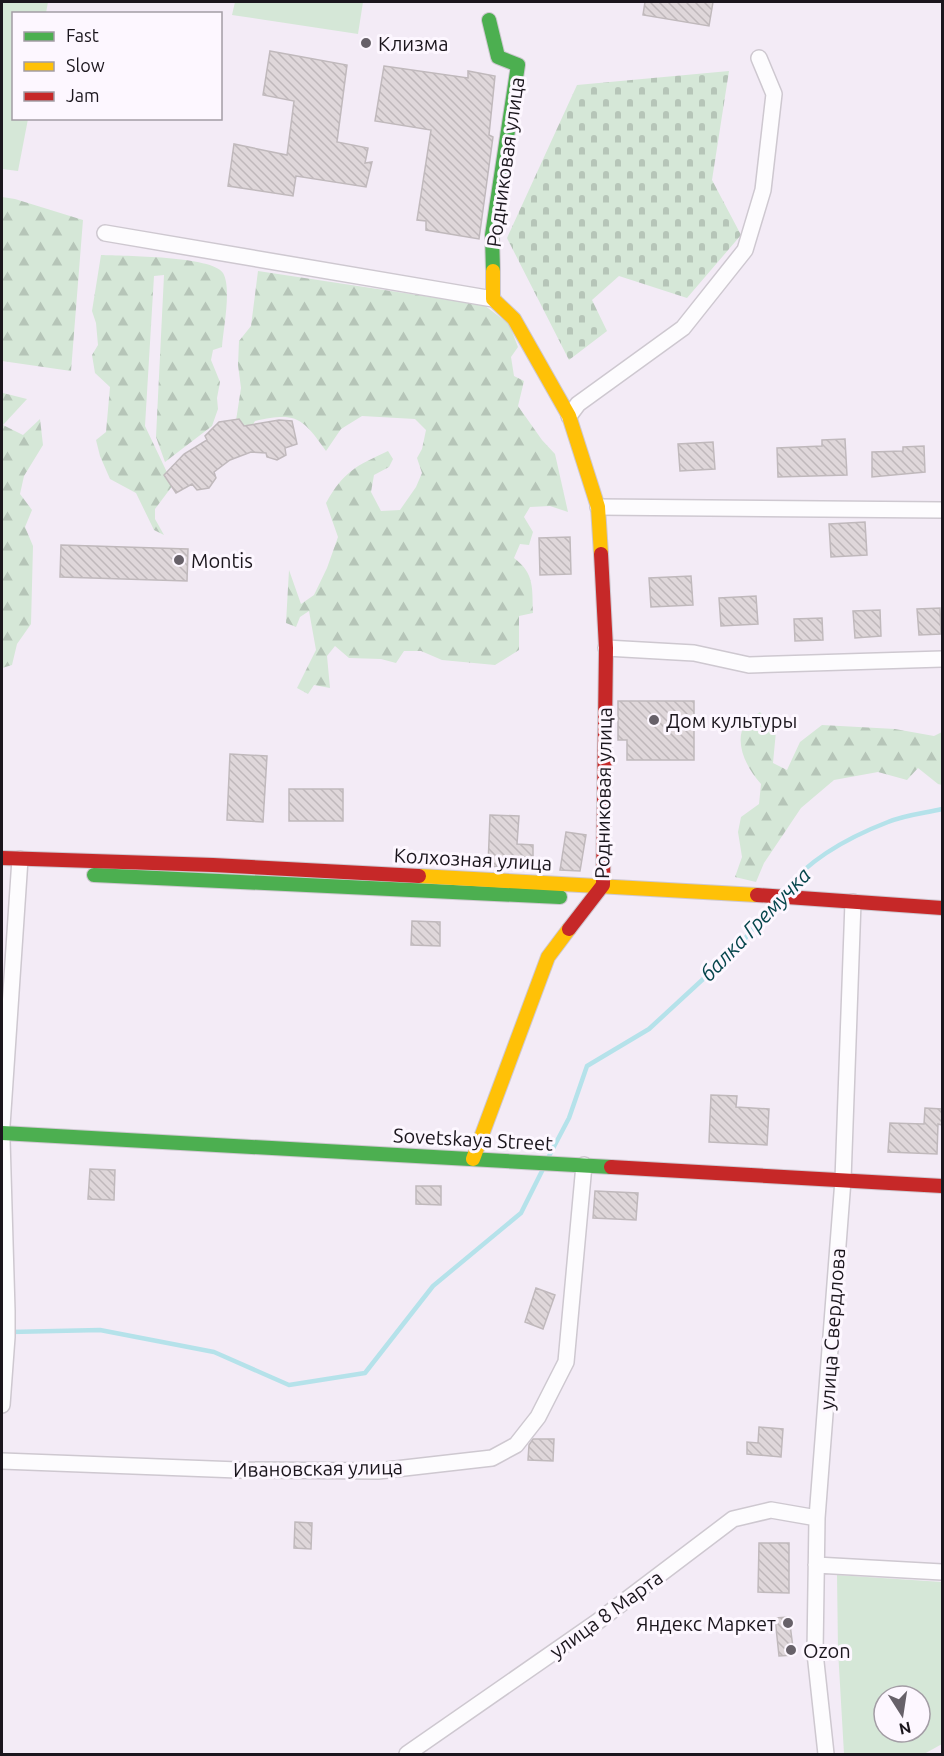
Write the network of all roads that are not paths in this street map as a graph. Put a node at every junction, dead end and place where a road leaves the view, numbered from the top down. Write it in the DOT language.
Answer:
graph roads {
  1 [pos="489,20"];
  2 [pos="759,58"];
  3 [pos="105,233"];
  4 [pos="493,299"];
  5 [pos="569,416"];
  6 [pos="598,507"];
  7 [pos="942,510"];
  8 [pos="606,648"];
  9 [pos="942,659"];
  10 [pos="2,858"];
  11 [pos="20,865"];
  12 [pos="2,871"];
  13 [pos="55,874"];
  14 [pos="79,875"];
  15 [pos="600,889"];
  16 [pos="853,902"];
  17 [pos="942,908"];
  18 [pos="2,1126"];
  19 [pos="2,1132"];
  20 [pos="2,1139"];
  21 [pos="473,1159"];
  22 [pos="584,1165"];
  23 [pos="843,1180"];
  24 [pos="942,1186"];
  25 [pos="2,1405"];
  26 [pos="2,1461"];
  27 [pos="817,1518"];
  28 [pos="816,1564"];
  29 [pos="942,1572"];
  30 [pos="407,1755"];
  31 [pos="826,1755"];
  1 -- 4 [label="street, Родниковая улица"];
  2 -- 5 [label="street"];
  3 -- 4 [label="street"];
  4 -- 5 [label="street, Родниковая улица"];
  5 -- 6 [label="street, Родниковая улица"];
  6 -- 7 [label="street"];
  6 -- 8 [label="street, Родниковая улица"];
  8 -- 9 [label="street"];
  8 -- 15 [label="street, Родниковая улица"];
  10 -- 11 [label="street, Колхозная улица"];
  11 -- 12 [label="street, Колхозная улица"];
  11 -- 13 [label="street, Колхозная улица"];
  11 -- 15 [label="street, Колхозная улица"];
  11 -- 18 [label="street"];
  14 -- 15 [label="street, Колхозная улица"];
  15 -- 16 [label="street, Колхозная улица"];
  15 -- 21 [label="street, Родниковая улица"];
  16 -- 17 [label="street, Колхозная улица"];
  16 -- 23 [label="street, улица Свердлова"];
  19 -- 21 [label="street, Sovetskaya Street"];
  20 -- 25 [label="street"];
  21 -- 22 [label="street, Sovetskaya Street"];
  22 -- 23 [label="street, Sovetskaya Street"];
  22 -- 26 [label="street, Ивановская улица"];
  23 -- 24 [label="street, Sovetskaya Street"];
  23 -- 27 [label="street, улица Свердлова"];
  27 -- 28 [label="street, улица Свердлова"];
  27 -- 30 [label="street, улица 8 Марта"];
  28 -- 29 [label="street"];
  28 -- 31 [label="street, улица Свердлова"];
}
